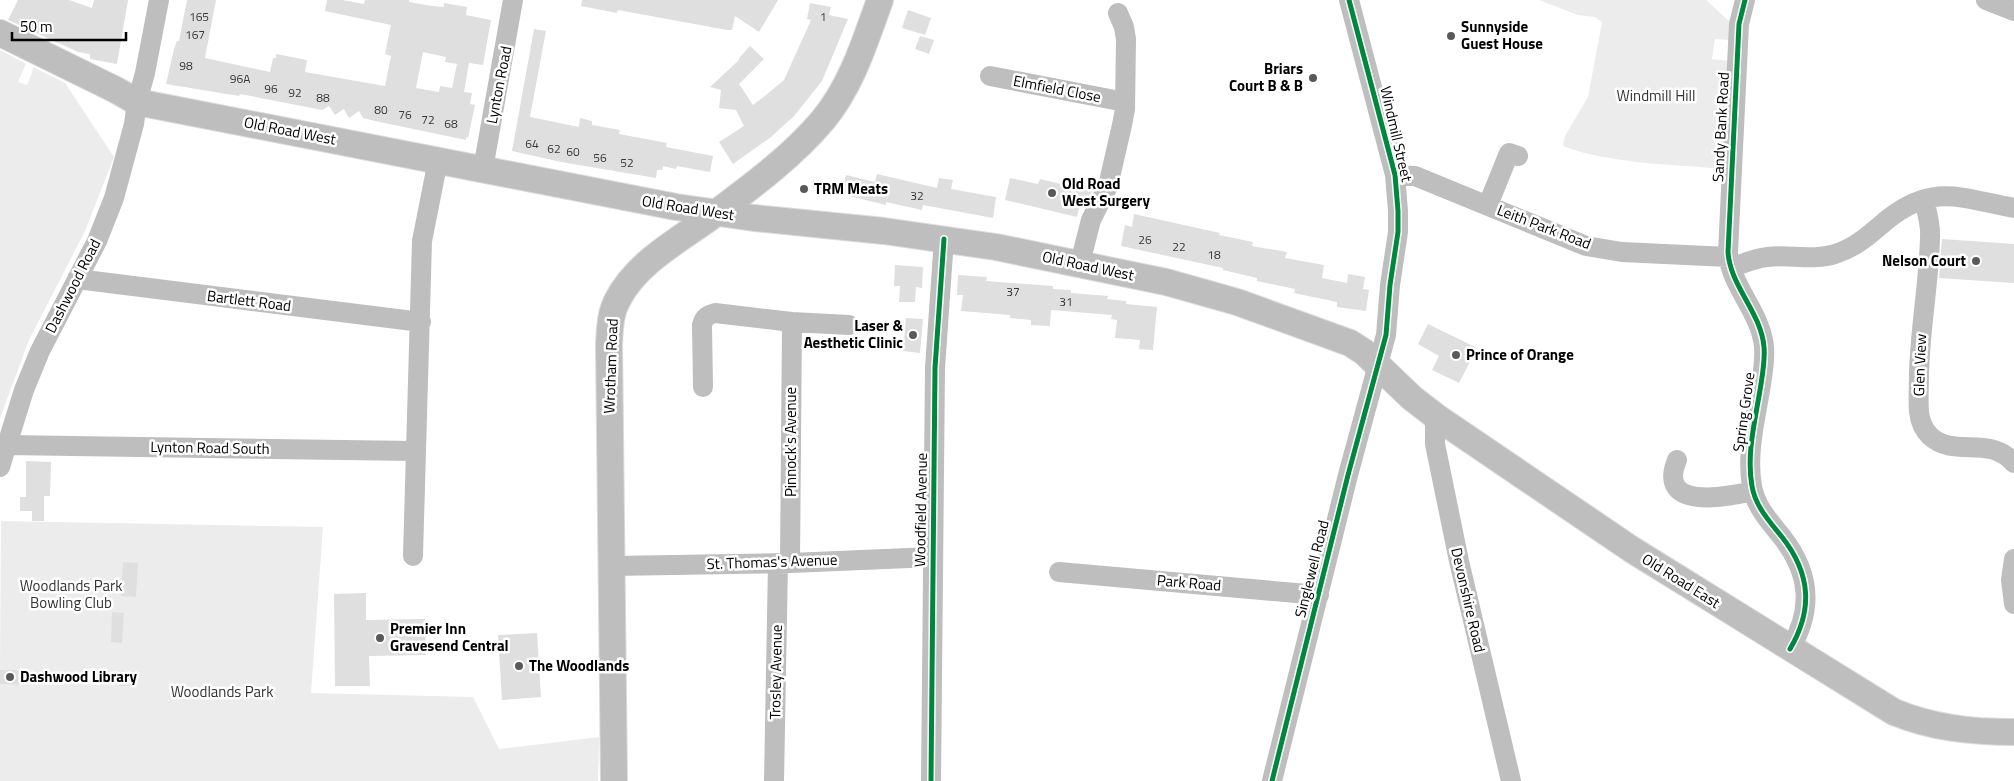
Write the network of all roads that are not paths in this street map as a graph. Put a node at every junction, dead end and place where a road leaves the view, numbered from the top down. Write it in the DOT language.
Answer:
graph roads {
  1 [pos="159,0"];
  2 [pos="513,0"];
  3 [pos="1349,0"];
  4 [pos="1986,0"];
  5 [pos="873,1"];
  6 [pos="1742,1"];
  7 [pos="2014,11"];
  8 [pos="1118,13"];
  9 [pos="0,34"];
  10 [pos="990,76"];
  11 [pos="137,102"];
  12 [pos="1125,102"];
  13 [pos="1509,152"];
  14 [pos="438,160"];
  15 [pos="483,170"];
  16 [pos="766,175"];
  17 [pos="1395,175"];
  18 [pos="1924,200"];
  19 [pos="660,204"];
  20 [pos="1488,205"];
  21 [pos="2014,208"];
  22 [pos="716,213"];
  23 [pos="766,219"];
  24 [pos="944,239"];
  25 [pos="656,256"];
  26 [pos="1730,262"];
  27 [pos="1080,263"];
  28 [pos="77,279"];
  29 [pos="841,320"];
  30 [pos="421,322"];
  31 [pos="792,322"];
  32 [pos="1378,364"];
  33 [pos="703,386"];
  34 [pos="1438,418"];
  35 [pos="6,445"];
  36 [pos="415,451"];
  37 [pos="1677,460"];
  38 [pos="2014,463"];
  39 [pos="0,467"];
  40 [pos="1753,491"];
  41 [pos="413,556"];
  42 [pos="933,557"];
  43 [pos="2014,559"];
  44 [pos="784,563"];
  45 [pos="612,566"];
  46 [pos="1059,572"];
  47 [pos="1319,595"];
  48 [pos="2014,604"];
  49 [pos="1790,649"];
  50 [pos="2014,732"];
  51 [pos="614,781"];
  52 [pos="774,781"];
  53 [pos="931,781"];
  54 [pos="1272,781"];
  55 [pos="1511,781"];
  1 -- 11 [label="street, Dashwood Road"];
  2 -- 15 [label="street, Lynton Road"];
  3 -- 17 [label="street, Windmill Street"];
  4 -- 7 [label="street"];
  5 -- 16 [label="main road, Wrotham Road"];
  6 -- 26 [label="street, Sandy Bank Road"];
  8 -- 12 [label="street"];
  9 -- 11 [label="main road, Old Road West"];
  10 -- 12 [label="street, Elmfield Close"];
  11 -- 14 [label="main road, Old Road West"];
  11 -- 28 [label="street, Dashwood Road"];
  12 -- 27 [label="street"];
  13 -- 20 [label="street"];
  14 -- 15 [label="main road, Old Road West"];
  14 -- 30 [label="street"];
  15 -- 19 [label="main road, Old Road West"];
  16 -- 22 [label="main road, Wrotham Road"];
  16 -- 23 [label="main road"];
  17 -- 20 [label="street, Leith Park Road"];
  17 -- 32 [label="street, Windmill Street"];
  18 -- 21 [label="street, Leith Park Road"];
  18 -- 26 [label="street, Leith Park Road"];
  18 -- 38 [label="street, Glen View"];
  19 -- 22 [label="main road, Old Road West"];
  19 -- 25 [label="main road"];
  20 -- 26 [label="street, Leith Park Road"];
  22 -- 23 [label="main road, Old Road West"];
  22 -- 25 [label="main road, Wrotham Road"];
  23 -- 24 [label="main road, Old Road West"];
  24 -- 27 [label="main road, Old Road West"];
  24 -- 42 [label="street, Woodfield Avenue"];
  25 -- 45 [label="main road, Wrotham Road"];
  26 -- 40 [label="street, Spring Grove"];
  27 -- 32 [label="main road, Old Road West"];
  28 -- 30 [label="street, Bartlett Road"];
  28 -- 35 [label="street, Dashwood Road"];
  29 -- 31 [label="street"];
  30 -- 36 [label="street"];
  31 -- 33 [label="street"];
  31 -- 44 [label="street, Pinnock's Avenue"];
  32 -- 34 [label="main road, Old Road East"];
  32 -- 47 [label="street, Singlewell Road"];
  34 -- 49 [label="main road, Old Road East"];
  34 -- 55 [label="street, Devonshire Road"];
  35 -- 36 [label="street, Lynton Road South"];
  35 -- 39 [label="street, Dashwood Road"];
  36 -- 41 [label="street"];
  37 -- 40 [label="street"];
  40 -- 49 [label="street, Spring Grove"];
  42 -- 44 [label="street, St. Thomas's Avenue"];
  42 -- 53 [label="street, Woodfield Avenue"];
  43 -- 48 [label="street"];
  44 -- 45 [label="street, St. Thomas's Avenue"];
  44 -- 52 [label="street, Trosley Avenue"];
  45 -- 51 [label="main road, Wrotham Road"];
  46 -- 47 [label="street, Park Road"];
  47 -- 54 [label="street, Singlewell Road"];
  49 -- 50 [label="main road, Old Road East"];
}
